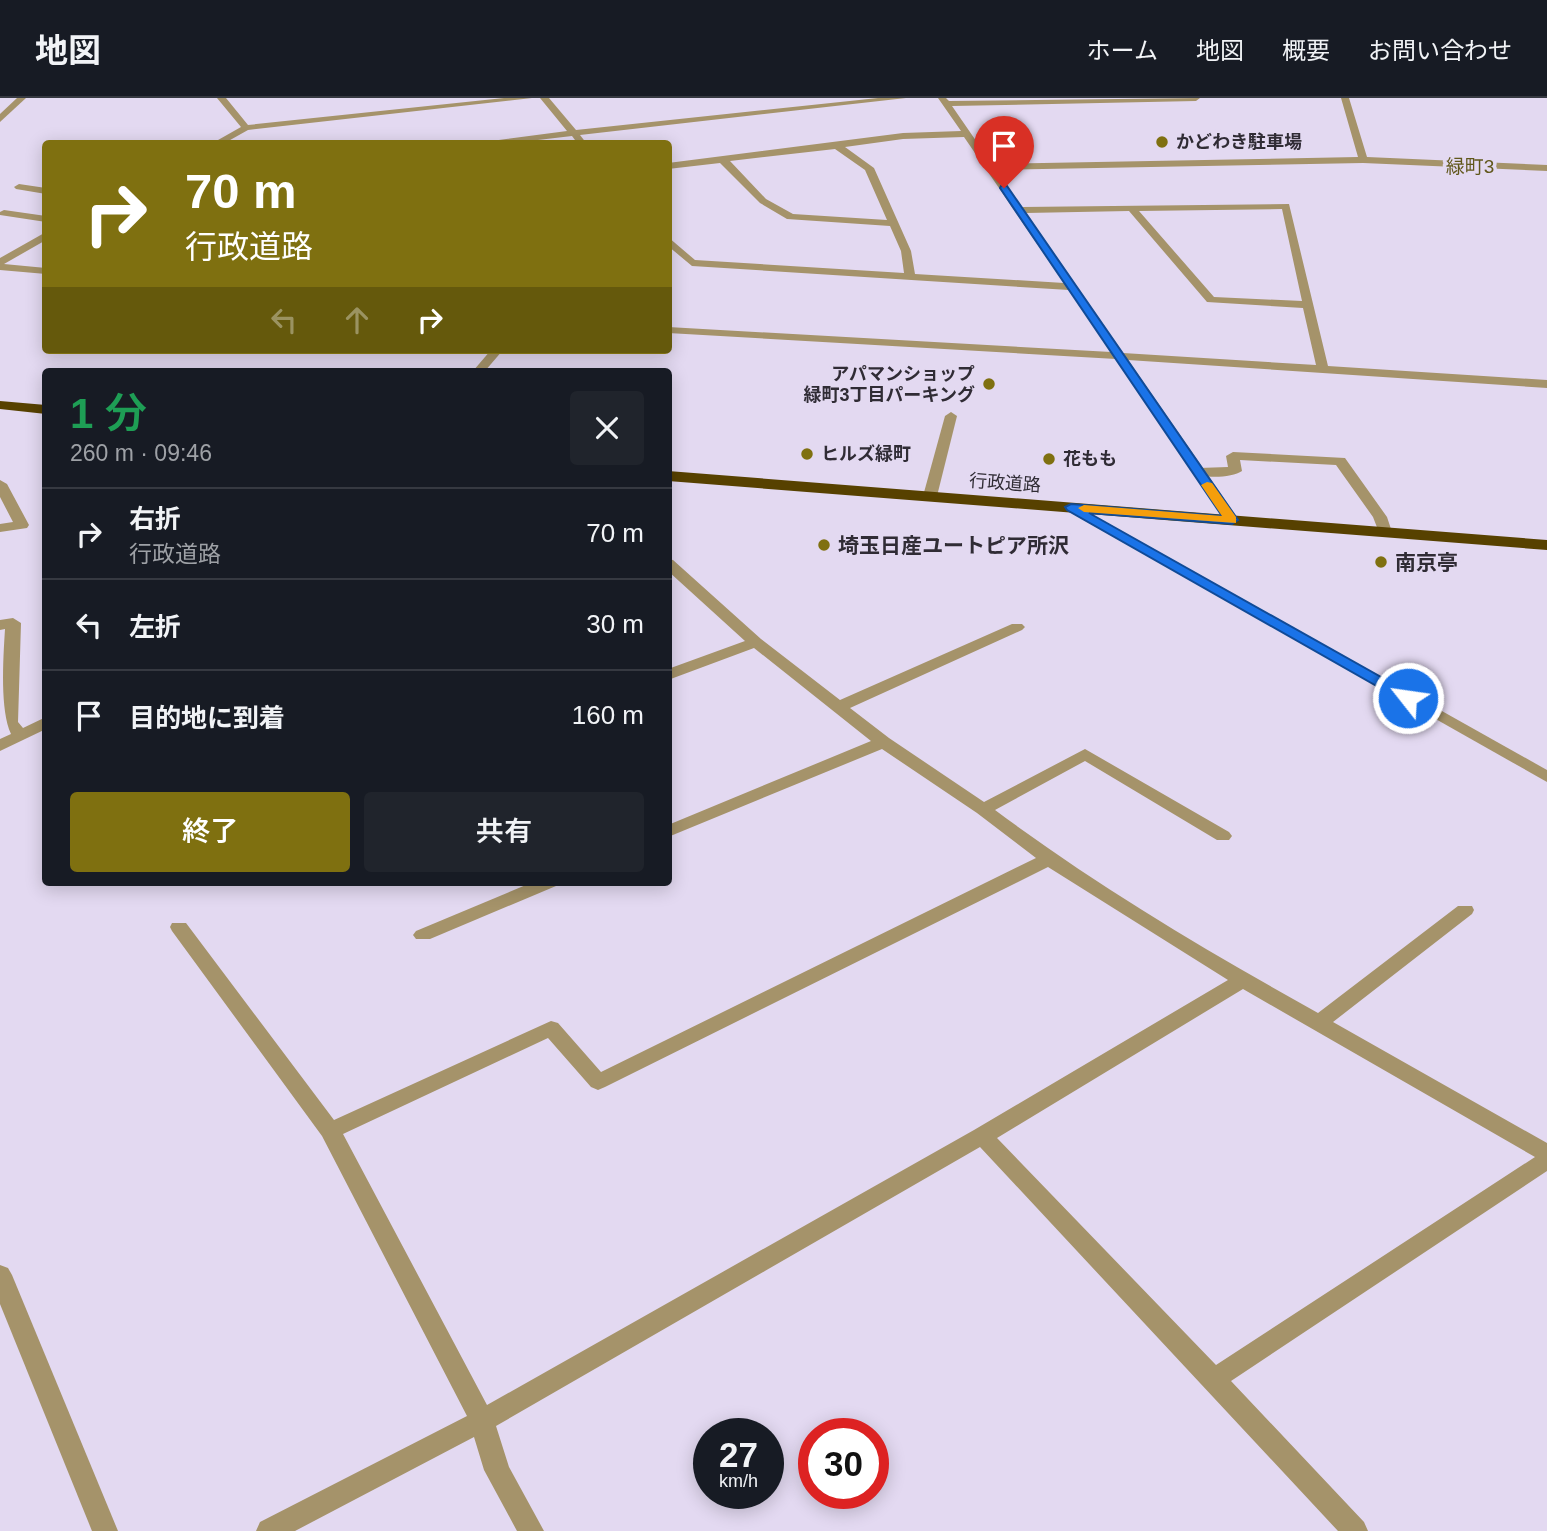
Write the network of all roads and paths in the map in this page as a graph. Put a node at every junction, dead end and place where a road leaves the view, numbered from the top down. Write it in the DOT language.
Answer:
graph roads {
  1 [pos="22,98"];
  2 [pos="221,98"];
  3 [pos="528,98"];
  4 [pos="544,98"];
  5 [pos="902,98"];
  6 [pos="1154,98"];
  7 [pos="1196,98"];
  8 [pos="1345,98"];
  9 [pos="944,101"];
  10 [pos="0,119"];
  11 [pos="246,128"];
  12 [pos="573,132"];
  13 [pos="964,134"];
  14 [pos="223,140"];
  15 [pos="507,140"];
  16 [pos="580,140"];
  17 [pos="837,145"];
  18 [pos="722,159"];
  19 [pos="1366,161"];
  20 [pos="672,165"];
  21 [pos="989,167"];
  22 [pos="1547,168"];
  23 [pos="19,187"];
  24 [pos="42,190"];
  25 [pos="1132,209"];
  26 [pos="1019,210"];
  27 [pos="4,214"];
  28 [pos="42,219"];
  29 [pos="893,223"];
  30 [pos="42,238"];
  31 [pos="672,244"];
  32 [pos="0,264"];
  33 [pos="42,270"];
  34 [pos="910,277"];
  35 [pos="1069,287"];
  36 [pos="1308,305"];
  37 [pos="672,330"];
  38 [pos="494,354"];
  39 [pos="1119,357"];
  40 [pos="482,368"];
  41 [pos="1323,370"];
  42 [pos="1547,384"];
  43 [pos="0,405"];
  44 [pos="42,410"];
  45 [pos="951,416"];
  46 [pos="1199,472"];
  47 [pos="672,476"];
  48 [pos="0,484"];
  49 [pos="930,496"];
  50 [pos="1071,507"];
  51 [pos="1232,520"];
  52 [pos="0,528"];
  53 [pos="1385,532"];
  54 [pos="1547,545"];
  55 [pos="672,567"];
  56 [pos="0,625"];
  57 [pos="1017,627"];
  58 [pos="756,642"];
  59 [pos="672,674"];
  60 [pos="5,702"];
  61 [pos="838,707"];
  62 [pos="42,724"];
  63 [pos="20,735"];
  64 [pos="883,741"];
  65 [pos="0,746"];
  66 [pos="1547,777"];
  67 [pos="983,809"];
  68 [pos="672,830"];
  69 [pos="1223,836"];
  70 [pos="1049,859"];
  71 [pos="540,886"];
  72 [pos="1465,910"];
  73 [pos="179,927"];
  74 [pos="423,935"];
  75 [pos="1243,980"];
  76 [pos="1320,1023"];
  77 [pos="330,1131"];
  78 [pos="982,1136"];
  79 [pos="1547,1153"];
  80 [pos="1547,1160"];
  81 [pos="0,1275"];
  82 [pos="1214,1379"];
  83 [pos="482,1421"];
  84 [pos="105,1531"];
  85 [pos="269,1531"];
  86 [pos="531,1531"];
  87 [pos="1355,1531"];
  1 -- 10 [label="street"];
  2 -- 11 [label="street"];
  3 -- 11 [label="street"];
  4 -- 12 [label="street"];
  5 -- 12 [label="street"];
  6 -- 7 [label="street"];
  6 -- 9 [label="street"];
  8 -- 19 [label="street"];
  9 -- 13 [label="street"];
  11 -- 14 [label="street"];
  12 -- 15 [label="street"];
  12 -- 16 [label="street"];
  13 -- 17 [label="street"];
  13 -- 21 [label="street"];
  17 -- 18 [label="street"];
  17 -- 29 [label="street"];
  18 -- 20 [label="street"];
  18 -- 29 [label="street"];
  19 -- 21 [label="street"];
  19 -- 22 [label="street"];
  21 -- 26 [label="street"];
  23 -- 24 [label="street"];
  25 -- 26 [label="street"];
  25 -- 36 [label="street"];
  25 -- 36 [label="street"];
  26 -- 35 [label="street"];
  27 -- 28 [label="street"];
  29 -- 34 [label="street"];
  30 -- 32 [label="street"];
  31 -- 34 [label="street"];
  32 -- 33 [label="street"];
  34 -- 35 [label="street"];
  35 -- 39 [label="street"];
  36 -- 41 [label="street"];
  37 -- 39 [label="street"];
  38 -- 40 [label="street"];
  39 -- 41 [label="street"];
  39 -- 46 [label="street"];
  41 -- 42 [label="street"];
  43 -- 44 [label="highway"];
  45 -- 49 [label="street"];
  46 -- 51 [label="street"];
  46 -- 53 [label="street"];
  47 -- 49 [label="highway, 行政道路"];
  48 -- 52 [label="street"];
  49 -- 50 [label="highway, 行政道路"];
  50 -- 51 [label="highway, 行政道路"];
  50 -- 66 [label="street"];
  51 -- 53 [label="highway, 行政道路"];
  53 -- 54 [label="highway, 行政道路"];
  55 -- 58 [label="street"];
  56 -- 60 [label="street"];
  57 -- 61 [label="street"];
  58 -- 59 [label="street"];
  58 -- 61 [label="street"];
  60 -- 63 [label="street"];
  61 -- 64 [label="street"];
  62 -- 63 [label="street"];
  63 -- 65 [label="street"];
  64 -- 67 [label="street"];
  64 -- 68 [label="street"];
  67 -- 69 [label="street"];
  67 -- 70 [label="street"];
  70 -- 75 [label="street"];
  70 -- 77 [label="street"];
  71 -- 74 [label="street"];
  72 -- 76 [label="street"];
  73 -- 77 [label="street"];
  75 -- 76 [label="street"];
  75 -- 78 [label="street"];
  76 -- 79 [label="street"];
  77 -- 83 [label="street"];
  78 -- 82 [label="street"];
  78 -- 83 [label="street"];
  80 -- 82 [label="street"];
  81 -- 84 [label="street"];
  82 -- 87 [label="street"];
  83 -- 85 [label="street"];
  83 -- 86 [label="street"];
}
